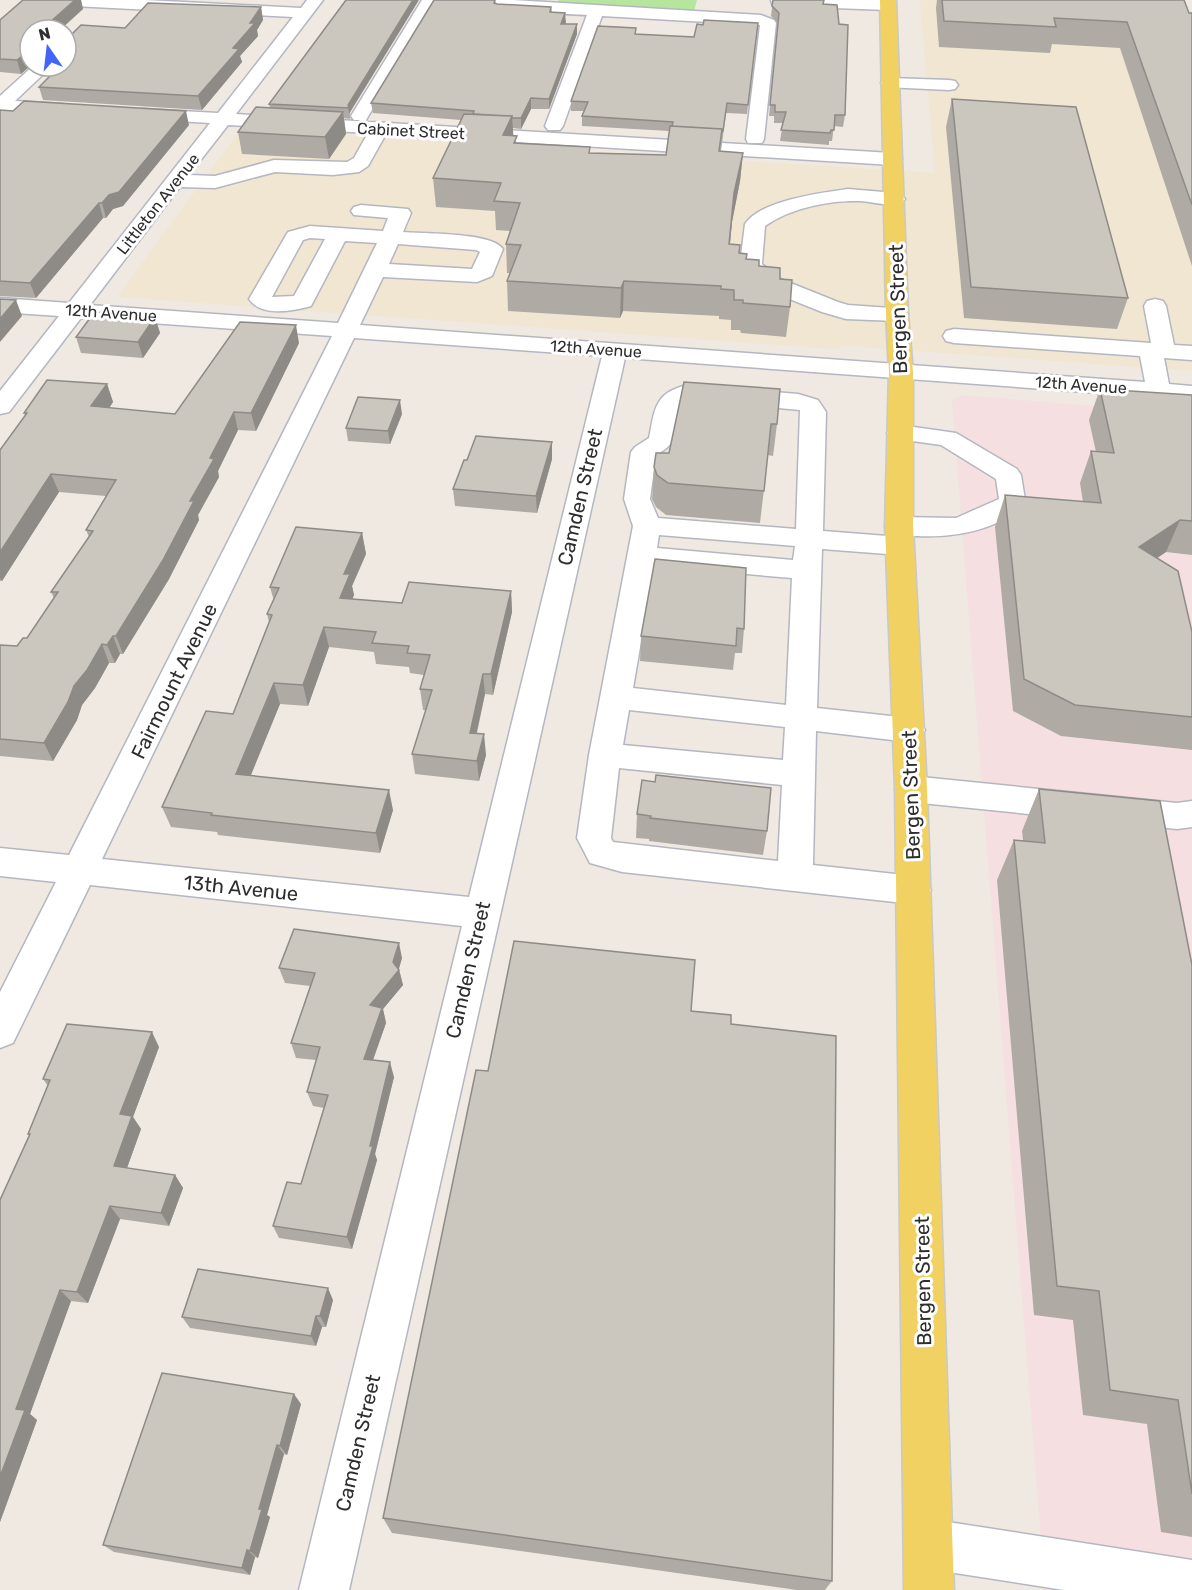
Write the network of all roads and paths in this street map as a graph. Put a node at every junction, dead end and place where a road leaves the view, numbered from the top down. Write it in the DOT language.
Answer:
graph roads {
  1 [pos="53,0"];
  2 [pos="430,0"];
  3 [pos="483,0"];
  4 [pos="767,0"];
  5 [pos="832,2"];
  6 [pos="110,3"];
  7 [pos="888,3"];
  8 [pos="310,6"];
  9 [pos="596,11"];
  10 [pos="95,17"];
  11 [pos="30,78"];
  12 [pos="890,83"];
  13 [pos="949,85"];
  14 [pos="0,106"];
  15 [pos="75,110"];
  16 [pos="122,113"];
  17 [pos="360,116"];
  18 [pos="223,119"];
  19 [pos="554,126"];
  20 [pos="380,129"];
  21 [pos="755,140"];
  22 [pos="450,151"];
  23 [pos="512,155"];
  24 [pos="194,158"];
  25 [pos="892,159"];
  26 [pos="274,166"];
  27 [pos="176,181"];
  28 [pos="895,199"];
  29 [pos="395,227"];
  30 [pos="338,234"];
  31 [pos="376,270"];
  32 [pos="0,305"];
  33 [pos="1155,306"];
  34 [pos="74,310"];
  35 [pos="897,314"];
  36 [pos="346,329"];
  37 [pos="954,336"];
  38 [pos="615,351"];
  39 [pos="1157,351"];
  40 [pos="1192,353"];
  41 [pos="720,358"];
  42 [pos="901,372"];
  43 [pos="1158,390"];
  44 [pos="1192,393"];
  45 [pos="716,394"];
  46 [pos="0,407"];
  47 [pos="900,433"];
  48 [pos="647,526"];
  49 [pos="900,536"];
  50 [pos="809,539"];
  51 [pos="642,556"];
  52 [pos="806,570"];
  53 [pos="616,697"];
  54 [pos="800,717"];
  55 [pos="909,730"];
  56 [pos="605,755"];
  57 [pos="798,774"];
  58 [pos="911,789"];
  59 [pos="1192,814"];
  60 [pos="0,862"];
  61 [pos="80,871"];
  62 [pos="795,876"];
  63 [pos="913,890"];
  64 [pos="481,913"];
  65 [pos="0,1031"];
  66 [pos="929,1567"];
  67 [pos="1192,1585"];
  68 [pos="324,1590"];
  1 -- 6 [label="street"];
  2 -- 17 [label="street"];
  3 -- 9 [label="street"];
  4 -- 5 [label="street"];
  5 -- 7 [label="street"];
  6 -- 8 [label="street"];
  6 -- 10 [label="street"];
  7 -- 12 [label="main road, Bergen Street"];
  8 -- 18 [label="street, Littleton Avenue"];
  9 -- 19 [label="street"];
  9 -- 21 [label="street"];
  11 -- 14 [label="street"];
  12 -- 13 [label="street"];
  12 -- 25 [label="main road, Bergen Street"];
  14 -- 15 [label="street"];
  16 -- 18 [label="street, Cabinet Street"];
  18 -- 20 [label="street, Cabinet Street"];
  18 -- 24 [label="street, Littleton Avenue"];
  20 -- 25 [label="street, Cabinet Street"];
  20 -- 26 [label="street"];
  22 -- 23 [label="street"];
  24 -- 26 [label="street"];
  24 -- 27 [label="street, Littleton Avenue"];
  25 -- 28 [label="main road, Bergen Street"];
  26 -- 27 [label="street"];
  27 -- 34 [label="street, Littleton Avenue"];
  28 -- 35 [label="main road, Bergen Street"];
  28 -- 35 [label="street"];
  29 -- 30 [label="street"];
  29 -- 31 [label="street, Fairmount Avenue"];
  29 -- 31 [label="street"];
  31 -- 36 [label="street, Fairmount Avenue"];
  32 -- 34 [label="street, 12th Avenue"];
  33 -- 39 [label="street"];
  34 -- 36 [label="street, 12th Avenue"];
  34 -- 46 [label="street, Littleton Avenue"];
  35 -- 42 [label="main road, Bergen Street"];
  36 -- 38 [label="street, 12th Avenue"];
  36 -- 61 [label="street, Fairmount Avenue"];
  37 -- 39 [label="street"];
  38 -- 41 [label="street, 12th Avenue"];
  38 -- 64 [label="street, Camden Street"];
  39 -- 40 [label="street"];
  39 -- 43 [label="street"];
  41 -- 42 [label="street, 12th Avenue"];
  41 -- 45 [label="street"];
  42 -- 43 [label="street, 12th Avenue"];
  42 -- 47 [label="main road, Bergen Street"];
  43 -- 44 [label="street, 12th Avenue"];
  45 -- 48 [label="street"];
  45 -- 50 [label="street"];
  47 -- 49 [label="main road, Bergen Street"];
  47 -- 49 [label="street"];
  48 -- 50 [label="street"];
  48 -- 51 [label="street"];
  49 -- 50 [label="street"];
  49 -- 55 [label="main road, Bergen Street"];
  50 -- 52 [label="street"];
  51 -- 52 [label="street"];
  51 -- 53 [label="street"];
  52 -- 54 [label="street"];
  53 -- 54 [label="street"];
  53 -- 56 [label="street"];
  54 -- 55 [label="street"];
  54 -- 57 [label="street"];
  55 -- 58 [label="main road, Bergen Street"];
  56 -- 57 [label="street"];
  56 -- 62 [label="street"];
  57 -- 62 [label="street"];
  58 -- 59 [label="street"];
  58 -- 63 [label="main road, Bergen Street"];
  60 -- 61 [label="street, 13th Avenue"];
  61 -- 64 [label="street, 13th Avenue"];
  61 -- 65 [label="street, Fairmount Avenue"];
  62 -- 63 [label="street"];
  63 -- 66 [label="main road, Bergen Street"];
  64 -- 68 [label="street, Camden Street"];
  66 -- 67 [label="street"];
}
